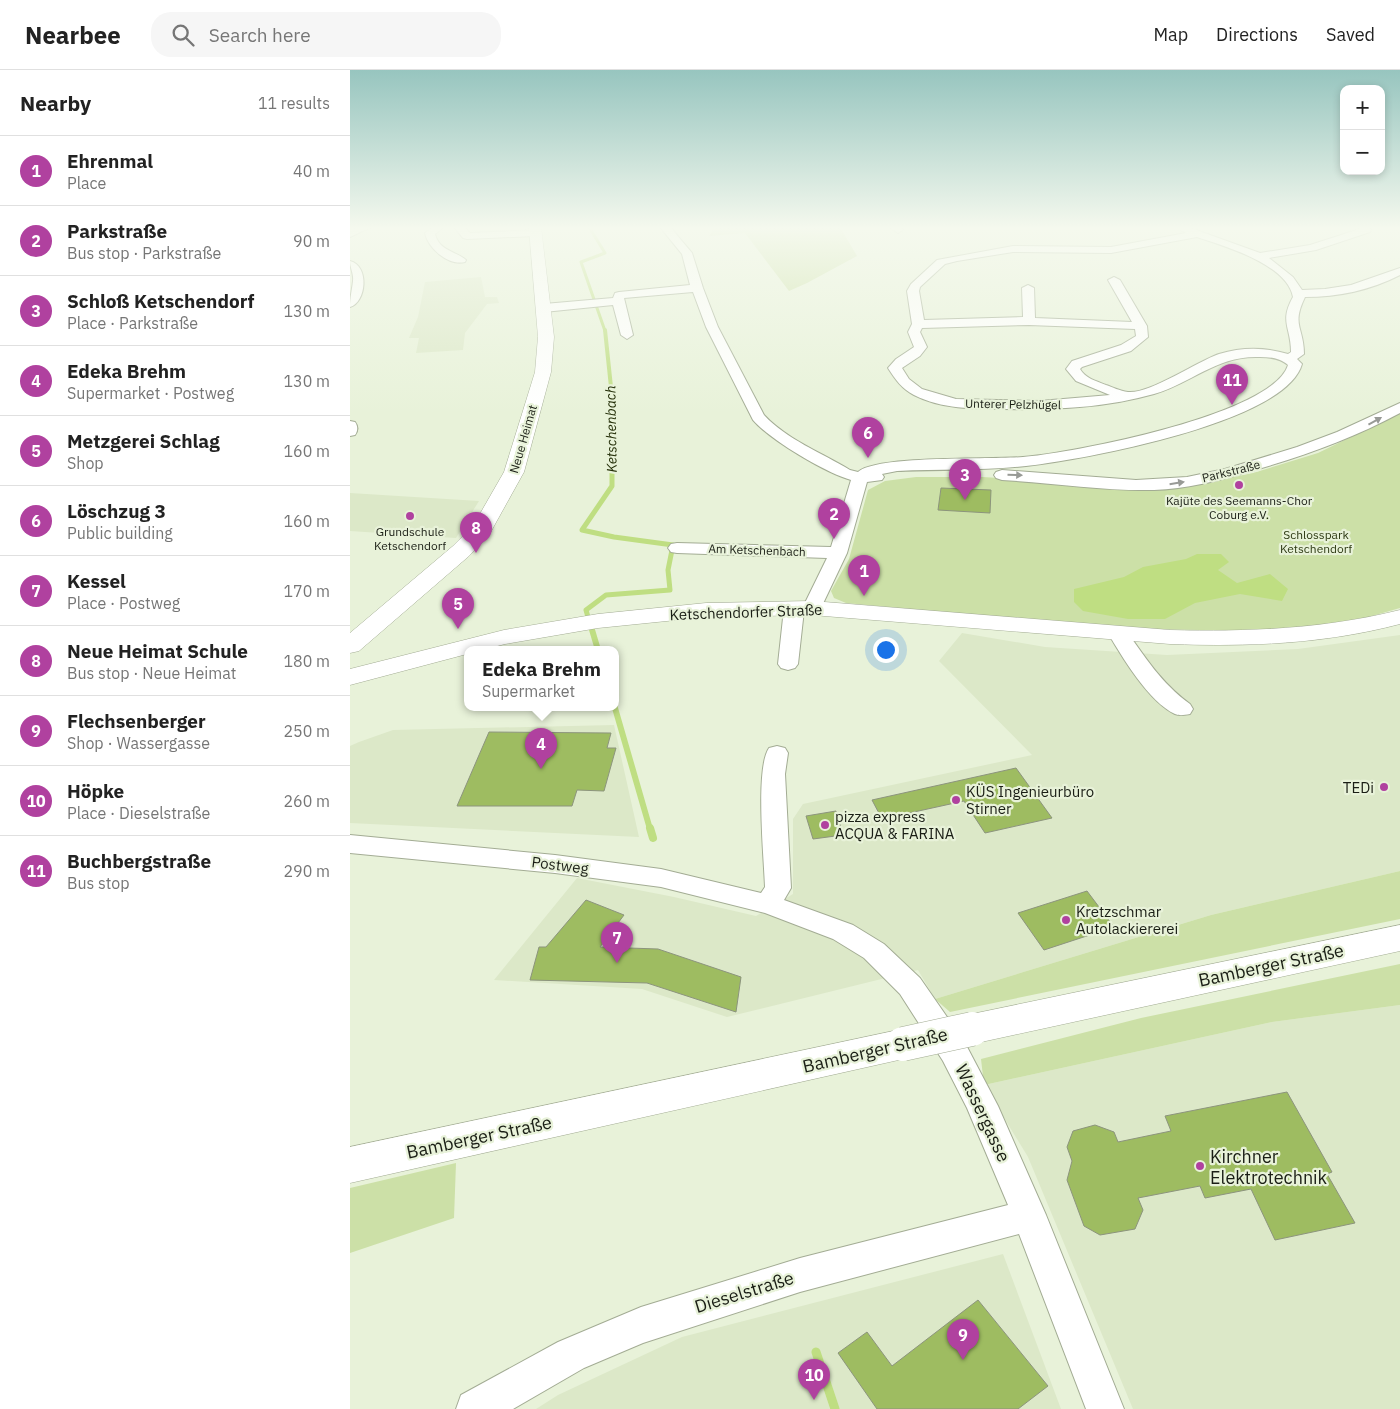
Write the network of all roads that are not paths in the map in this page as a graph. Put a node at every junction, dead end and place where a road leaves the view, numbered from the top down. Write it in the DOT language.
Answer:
graph roads {
  1 [pos="356,289"];
  2 [pos="542,289"];
  3 [pos="678,289"];
  4 [pos="698,289"];
  5 [pos="914,289"];
  6 [pos="1028,289"];
  7 [pos="1120,289"];
  8 [pos="1296,289"];
  9 [pos="1341,289"];
  10 [pos="1299,293"];
  11 [pos="612,302"];
  12 [pos="350,303"];
  13 [pos="544,308"];
  14 [pos="1029,321"];
  15 [pos="918,324"];
  16 [pos="1142,326"];
  17 [pos="627,335"];
  18 [pos="1287,359"];
  19 [pos="1128,396"];
  20 [pos="1400,407"];
  21 [pos="350,425"];
  22 [pos="350,432"];
  23 [pos="861,478"];
  24 [pos="677,548"];
  25 [pos="838,553"];
  26 [pos="803,608"];
  27 [pos="1400,617"];
  28 [pos="1118,633"];
  29 [pos="350,646"];
  30 [pos="469,646"];
  31 [pos="464,647"];
  32 [pos="350,656"];
  33 [pos="788,664"];
  34 [pos="378,669"];
  35 [pos="350,676"];
  36 [pos="1182,709"];
  37 [pos="777,753"];
  38 [pos="350,844"];
  39 [pos="767,904"];
  40 [pos="1400,938"];
  41 [pos="350,1165"];
  42 [pos="1029,1215"];
  43 [pos="475,1409"];
  44 [pos="1105,1409"];
  1 -- 12 [label="street"];
  2 -- 13 [label="street, Neue Heimat"];
  3 -- 11 [label="street"];
  4 -- 23 [label="street"];
  5 -- 15 [label="street, Unterer Pelzhügel"];
  6 -- 14 [label="street"];
  7 -- 16 [label="street"];
  8 -- 10 [label="street"];
  9 -- 10 [label="street"];
  10 -- 18 [label="street"];
  11 -- 13 [label="street"];
  11 -- 17 [label="street"];
  13 -- 29 [label="street, Neue Heimat"];
  14 -- 15 [label="street"];
  14 -- 16 [label="street"];
  15 -- 19 [label="street, Unterer Pelzhügel"];
  16 -- 19 [label="street"];
  18 -- 19 [label="street, Unterer Pelzhügel"];
  18 -- 23 [label="street"];
  23 -- 20 [label="street, Parkstraße, one-way"];
  21 -- 22 [label="street"];
  23 -- 25 [label="street"];
  24 -- 25 [label="street, Am Ketschenbach"];
  25 -- 26 [label="street"];
  26 -- 28 [label="street, Ketschendorfer Straße"];
  26 -- 30 [label="street, Ketschendorfer Straße"];
  26 -- 33 [label="street"];
  27 -- 28 [label="street, Ketschendorfer Straße"];
  28 -- 36 [label="street"];
  31 -- 34 [label="street, Ketschendorfer Straße"];
  32 -- 34 [label="street"];
  34 -- 35 [label="street, Ketschendorfer Straße"];
  37 -- 39 [label="street"];
  38 -- 39 [label="street, Postweg"];
  39 -- 42 [label="street, Wassergasse"];
  40 -- 41 [label="street, Bamberger Straße, bridge"];
  42 -- 43 [label="street, Dieselstraße"];
  42 -- 44 [label="street, Wassergasse"];
}
